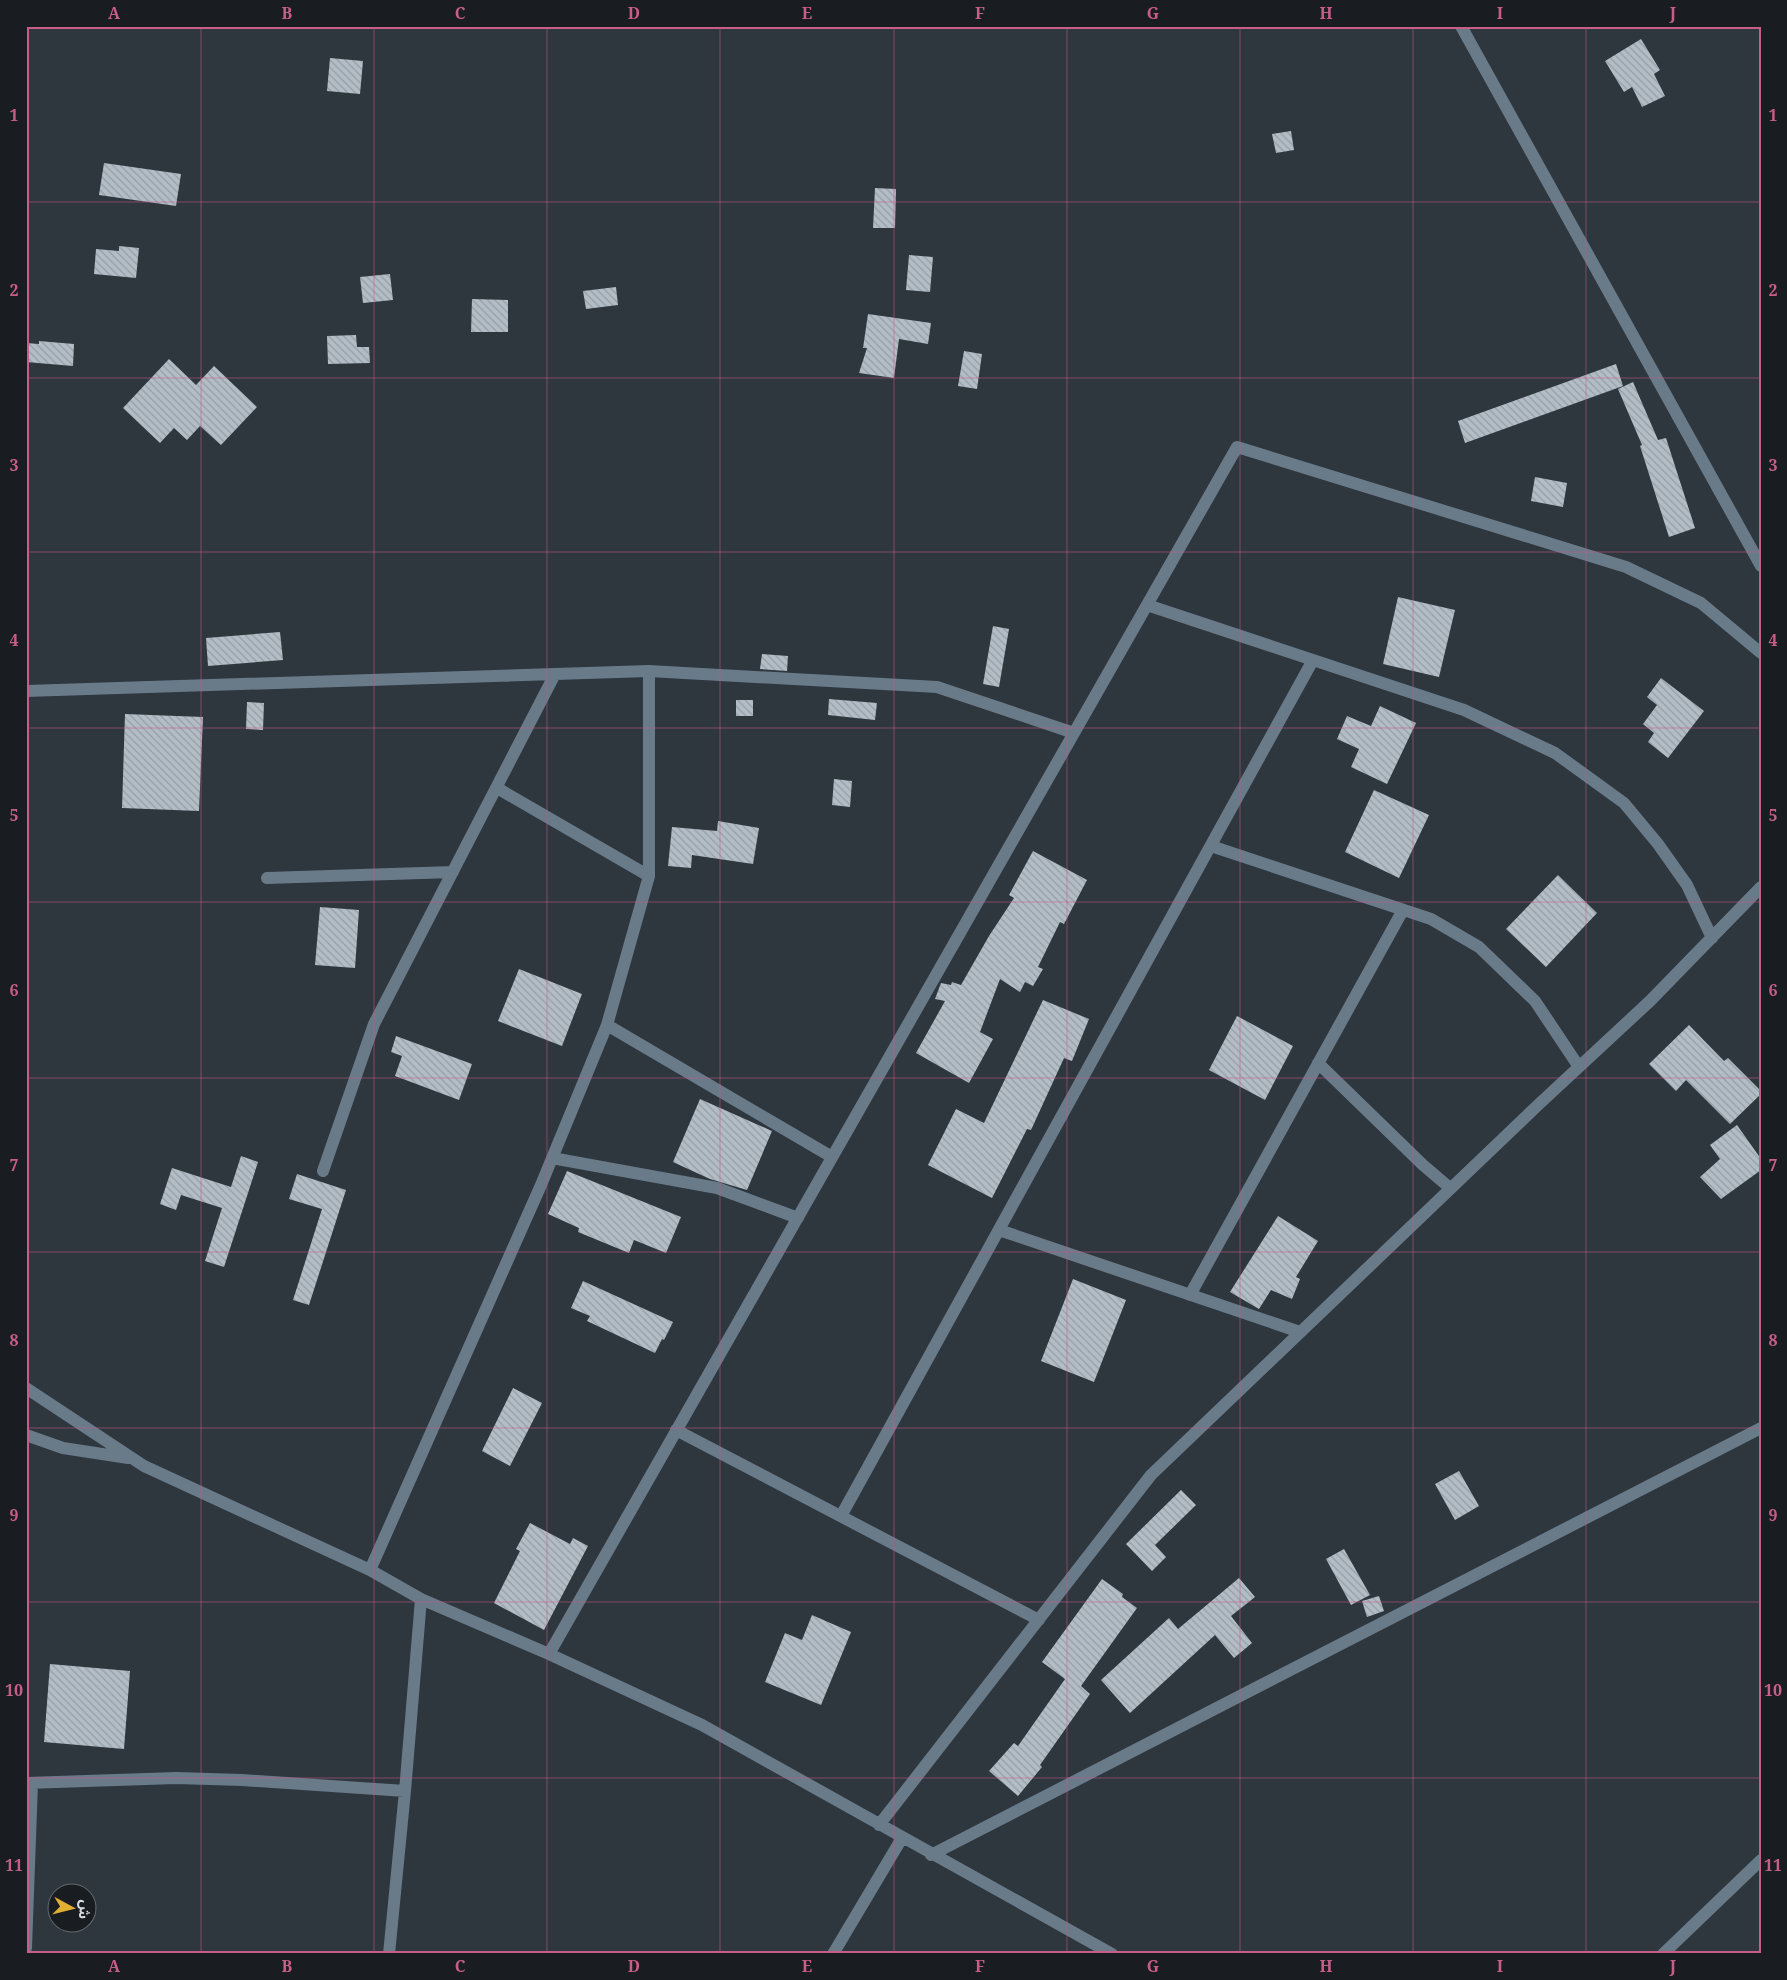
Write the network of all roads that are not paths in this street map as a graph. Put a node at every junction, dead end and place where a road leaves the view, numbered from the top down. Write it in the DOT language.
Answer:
graph roads {
  1 [pos="1461,26"];
  2 [pos="1761,566"];
  3 [pos="1147,605"];
  4 [pos="1761,654"];
  5 [pos="1314,660"];
  6 [pos="650,671"];
  7 [pos="555,674"];
  8 [pos="26,691"];
  9 [pos="1074,733"];
  10 [pos="497,788"];
  11 [pos="1211,846"];
  12 [pos="453,872"];
  13 [pos="650,876"];
  14 [pos="267,878"];
  15 [pos="1761,886"];
  16 [pos="1403,910"];
  17 [pos="1712,938"];
  18 [pos="607,1025"];
  19 [pos="1318,1063"];
  20 [pos="1579,1067"];
  21 [pos="832,1157"];
  22 [pos="552,1158"];
  23 [pos="322,1171"];
  24 [pos="1450,1188"];
  25 [pos="798,1218"];
  26 [pos="999,1230"];
  27 [pos="1190,1295"];
  28 [pos="1300,1332"];
  29 [pos="26,1388"];
  30 [pos="1761,1428"];
  31 [pos="676,1430"];
  32 [pos="26,1435"];
  33 [pos="133,1459"];
  34 [pos="841,1516"];
  35 [pos="370,1570"];
  36 [pos="421,1599"];
  37 [pos="1039,1620"];
  38 [pos="548,1654"];
  39 [pos="29,1783"];
  40 [pos="406,1790"];
  41 [pos="879,1825"];
  42 [pos="902,1838"];
  43 [pos="932,1854"];
  44 [pos="1761,1860"];
  45 [pos="26,1948"];
  46 [pos="389,1954"];
  47 [pos="833,1954"];
  48 [pos="1112,1954"];
  49 [pos="1663,1954"];
  1 -- 2 [label="street"];
  3 -- 4 [label="street"];
  3 -- 5 [label="street"];
  3 -- 9 [label="street"];
  5 -- 11 [label="street"];
  5 -- 17 [label="street"];
  6 -- 7 [label="street"];
  6 -- 9 [label="street"];
  6 -- 13 [label="street"];
  7 -- 8 [label="street"];
  7 -- 10 [label="street"];
  9 -- 21 [label="street"];
  10 -- 12 [label="street"];
  10 -- 13 [label="street"];
  11 -- 16 [label="street"];
  11 -- 26 [label="street"];
  12 -- 14 [label="street"];
  12 -- 23 [label="street"];
  13 -- 18 [label="street"];
  15 -- 17 [label="street"];
  16 -- 19 [label="street"];
  16 -- 20 [label="street"];
  17 -- 20 [label="street"];
  18 -- 21 [label="street"];
  18 -- 22 [label="street"];
  19 -- 24 [label="street"];
  19 -- 27 [label="street"];
  20 -- 24 [label="street"];
  21 -- 25 [label="street"];
  22 -- 25 [label="street"];
  22 -- 35 [label="street"];
  24 -- 28 [label="street"];
  25 -- 31 [label="street"];
  26 -- 27 [label="street"];
  26 -- 34 [label="street"];
  27 -- 28 [label="street"];
  28 -- 37 [label="street"];
  29 -- 33 [label="street"];
  30 -- 43 [label="street"];
  31 -- 34 [label="street"];
  31 -- 38 [label="street"];
  32 -- 33 [label="street"];
  33 -- 35 [label="street"];
  34 -- 37 [label="street"];
  35 -- 36 [label="street"];
  36 -- 38 [label="street"];
  36 -- 40 [label="street"];
  37 -- 41 [label="street"];
  38 -- 41 [label="street"];
  39 -- 40 [label="street"];
  39 -- 45 [label="street"];
  40 -- 46 [label="street"];
  41 -- 42 [label="street"];
  42 -- 43 [label="street"];
  42 -- 47 [label="street"];
  43 -- 48 [label="street"];
  44 -- 49 [label="street"];
}
